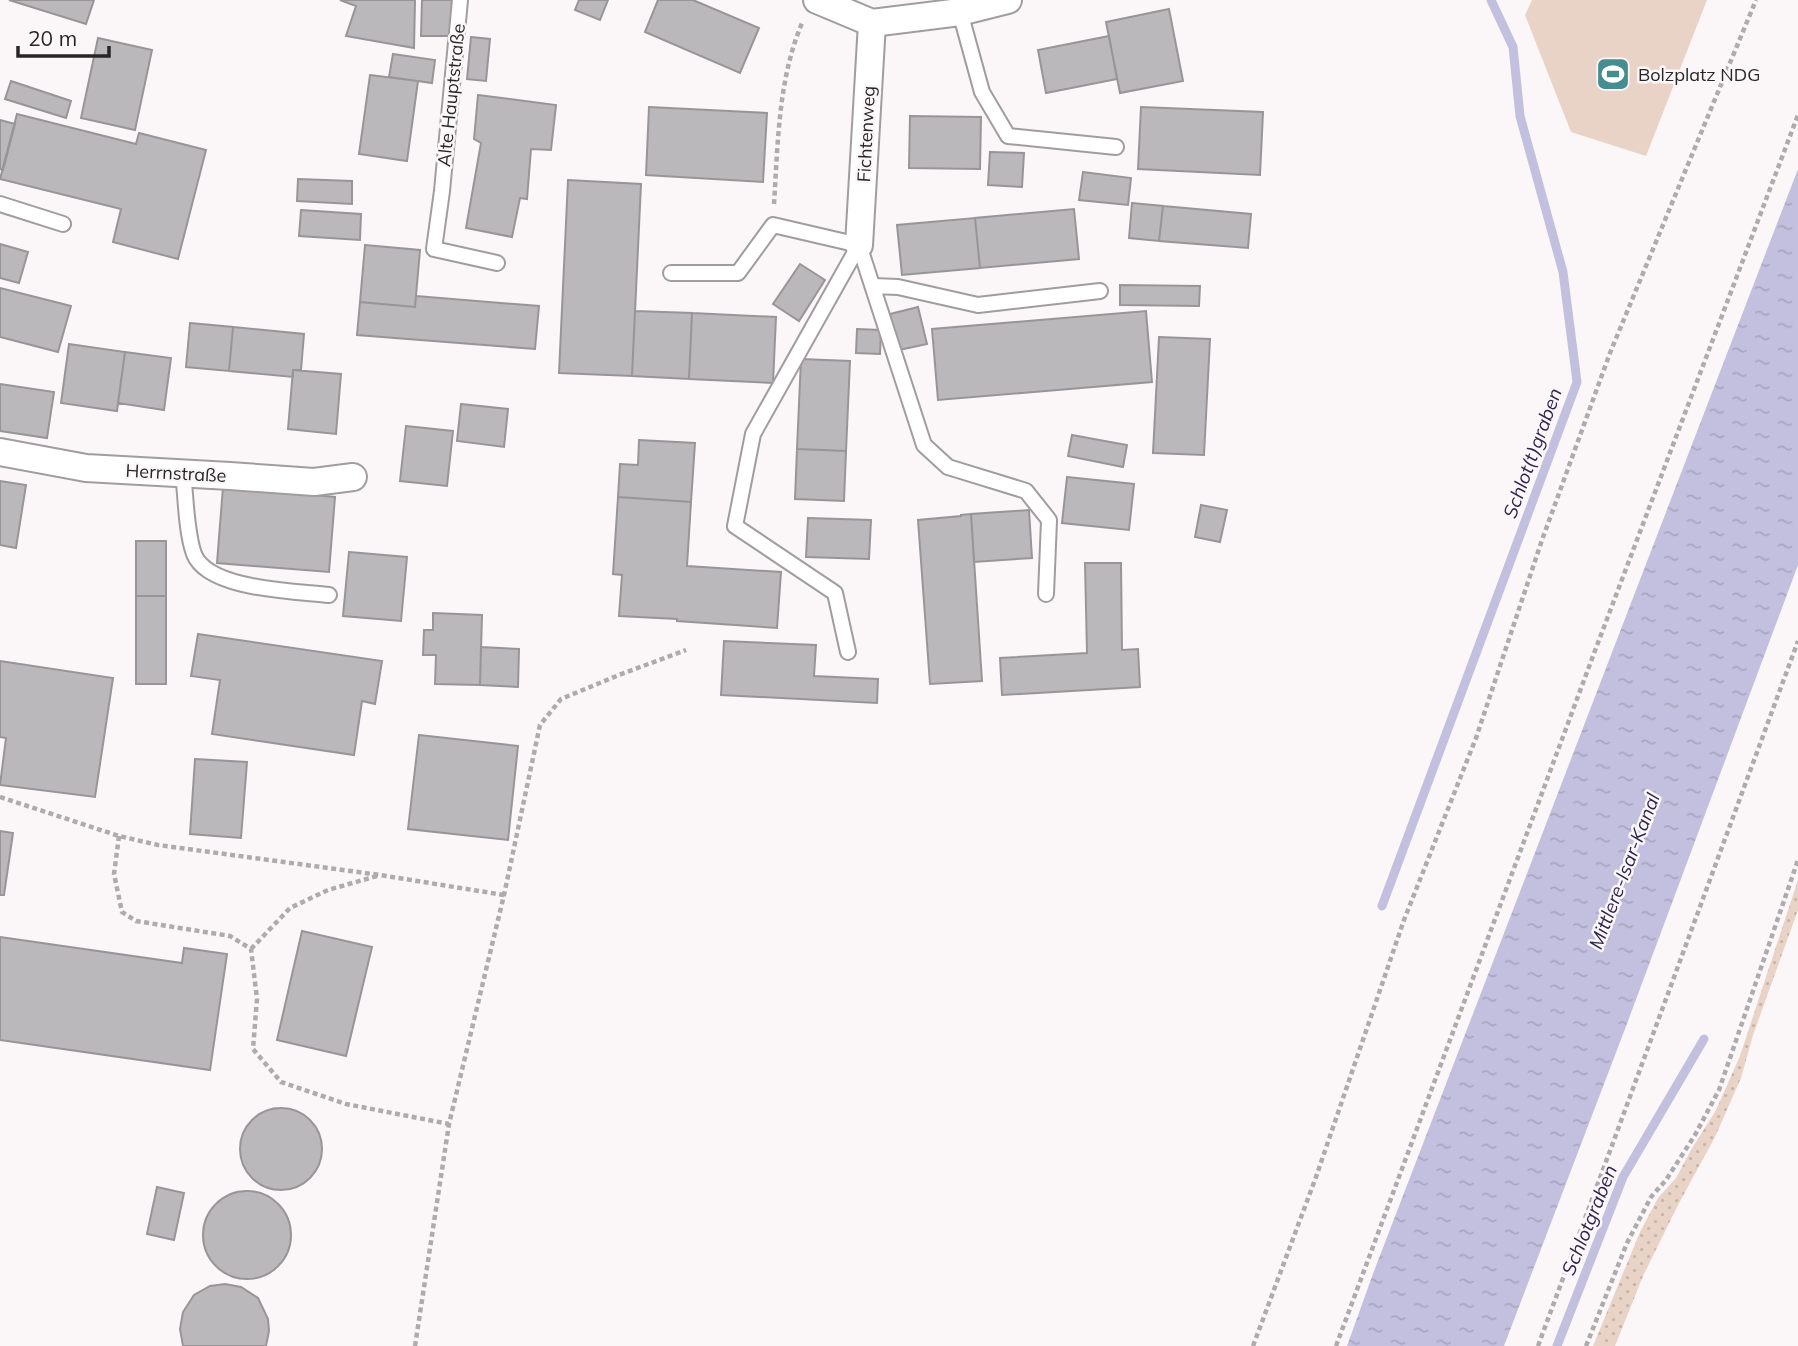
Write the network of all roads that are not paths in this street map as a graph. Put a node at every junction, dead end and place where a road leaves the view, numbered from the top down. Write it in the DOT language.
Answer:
graph roads {
  1 [pos="460,0"];
  2 [pos="1007,0"];
  3 [pos="812,6"];
  4 [pos="960,12"];
  5 [pos="872,23"];
  6 [pos="1116,147"];
  7 [pos="0,204"];
  8 [pos="63,224"];
  9 [pos="859,245"];
  10 [pos="497,263"];
  11 [pos="671,273"];
  12 [pos="873,286"];
  13 [pos="1100,291"];
  14 [pos="0,452"];
  15 [pos="183,473"];
  16 [pos="353,477"];
  17 [pos="1046,594"];
  18 [pos="329,596"];
  19 [pos="848,652"];
  1 -- 10 [label="lane, Alte Hauptstraße"];
  2 -- 4 [label="street"];
  3 -- 5 [label="street"];
  4 -- 5 [label="street"];
  4 -- 6 [label="lane"];
  5 -- 9 [label="street, Fichtenweg"];
  7 -- 8 [label="lane"];
  9 -- 11 [label="lane"];
  9 -- 12 [label="lane, Fichtenweg"];
  9 -- 19 [label="lane, Fichtenweg"];
  12 -- 13 [label="lane"];
  12 -- 17 [label="lane, Fichtenweg"];
  14 -- 15 [label="street, Herrnstraße"];
  15 -- 16 [label="street, Herrnstraße"];
  15 -- 18 [label="lane"];
}
